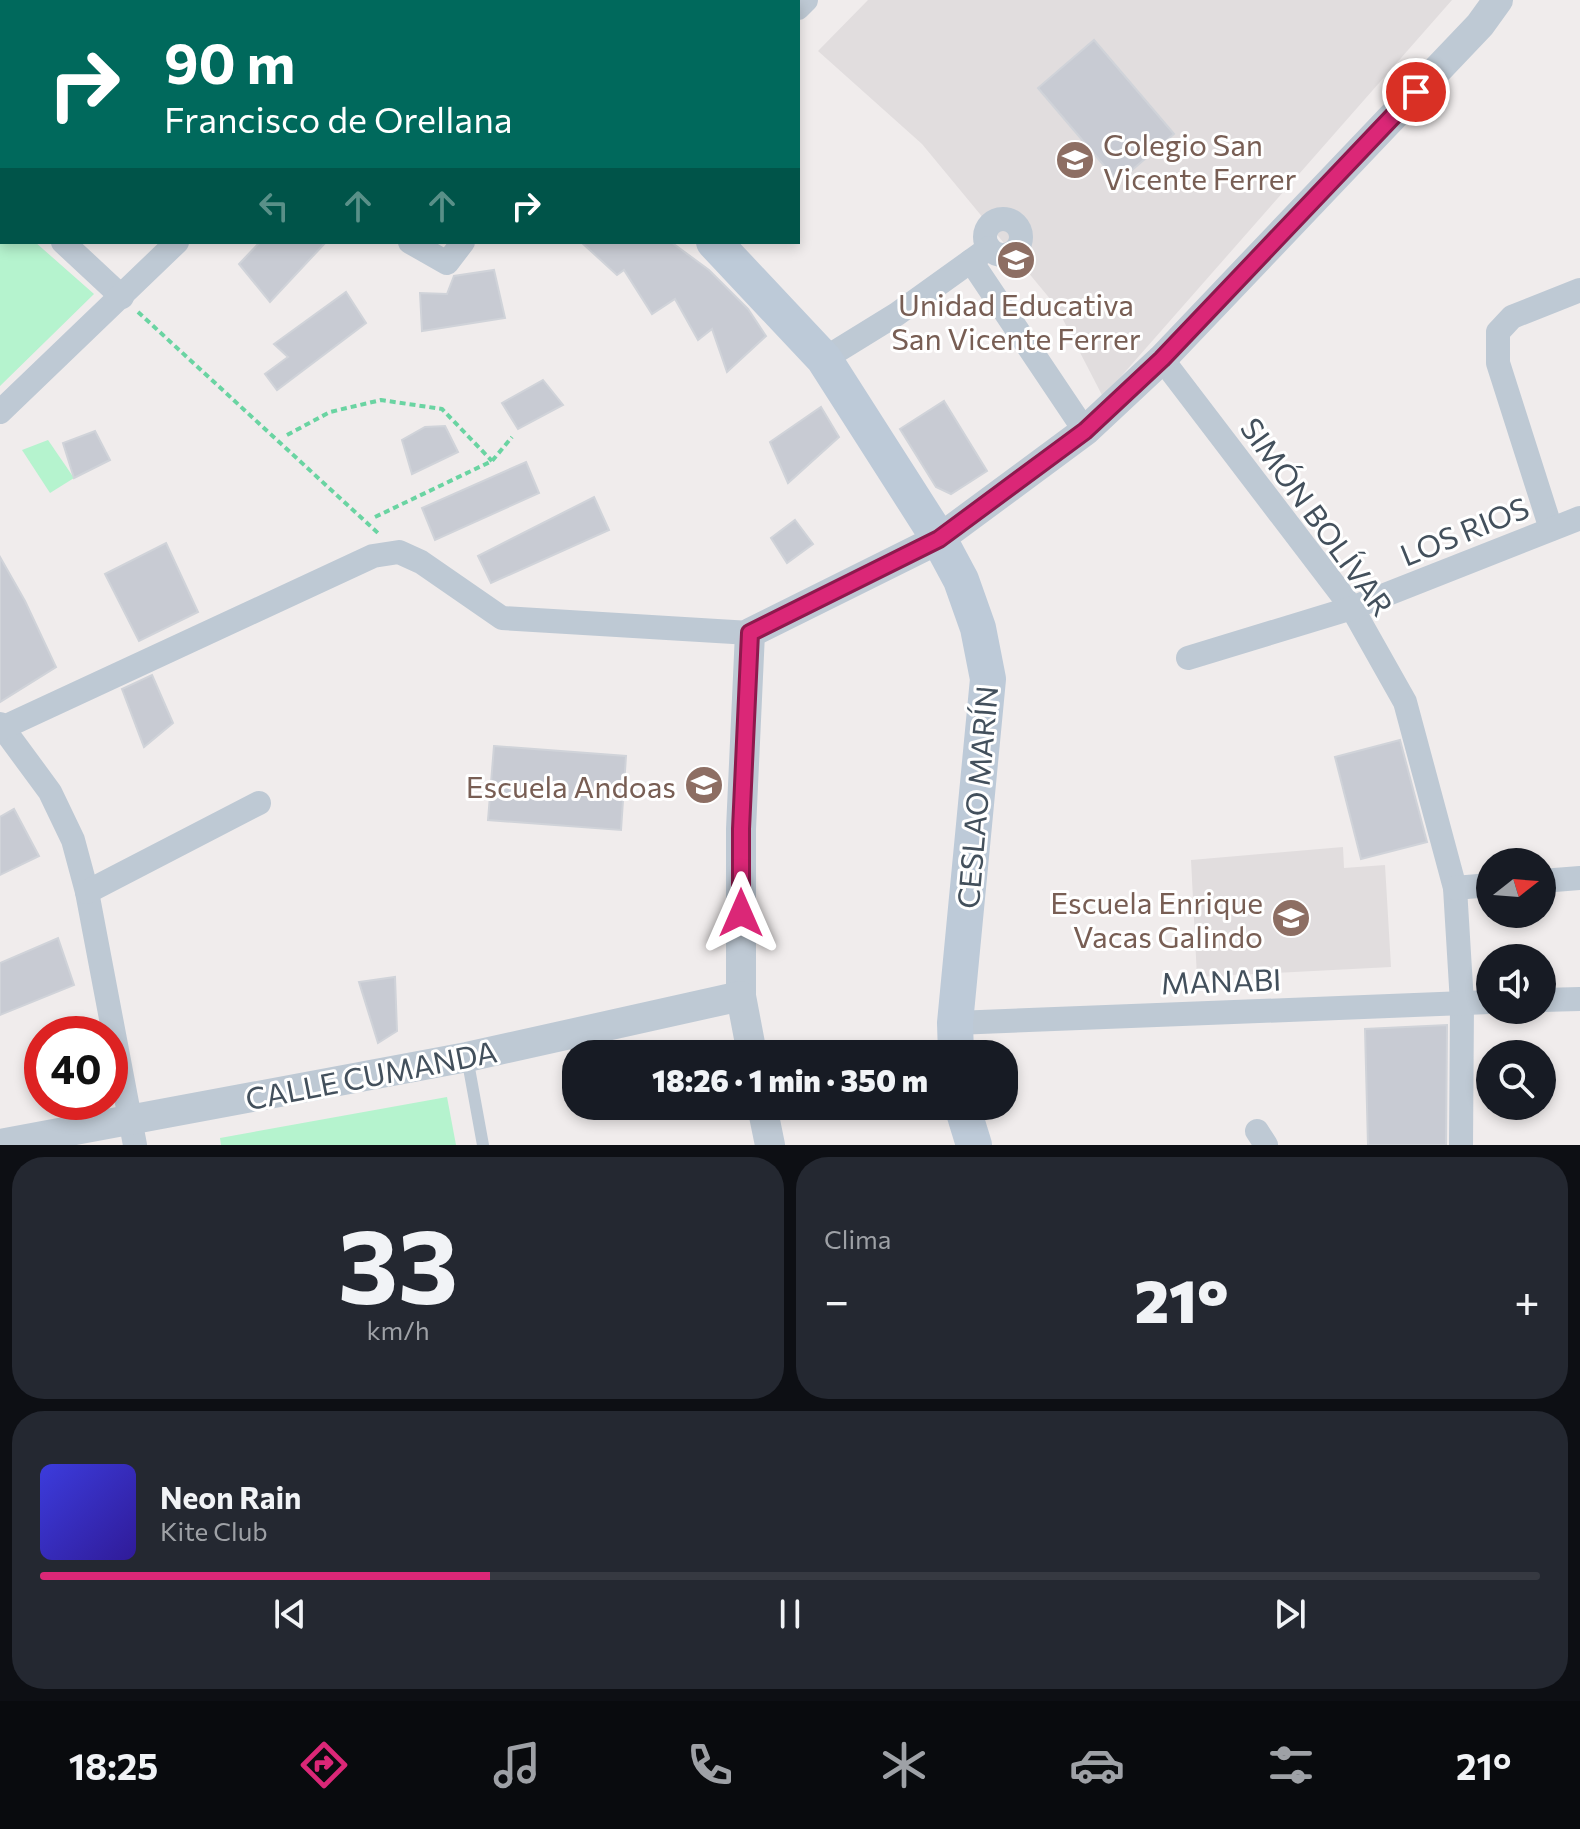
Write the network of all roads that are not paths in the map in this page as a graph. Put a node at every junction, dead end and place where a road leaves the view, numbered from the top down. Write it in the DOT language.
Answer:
graph roads {
  1 [pos="1498,0"];
  2 [pos="65,244"];
  3 [pos="175,244"];
  4 [pos="414,244"];
  5 [pos="461,244"];
  6 [pos="716,244"];
  7 [pos="1580,290"];
  8 [pos="122,297"];
  9 [pos="824,359"];
  10 [pos="1162,359"];
  11 [pos="0,412"];
  12 [pos="1085,431"];
  13 [pos="1580,518"];
  14 [pos="1551,529"];
  15 [pos="939,539"];
  16 [pos="1352,608"];
  17 [pos="750,633"];
  18 [pos="1188,658"];
  19 [pos="1,727"];
  20 [pos="259,803"];
  21 [pos="1580,878"];
  22 [pos="1556,880"];
  23 [pos="1476,886"];
  24 [pos="1455,888"];
  25 [pos="87,892"];
  26 [pos="741,996"];
  27 [pos="1580,999"];
  28 [pos="1556,1000"];
  29 [pos="1476,1002"];
  30 [pos="1462,1003"];
  31 [pos="956,1038"];
  32 [pos="749,1040"];
  33 [pos="467,1057"];
  34 [pos="765,1120"];
  35 [pos="966,1120"];
  36 [pos="133,1132"];
  37 [pos="0,1144"];
  38 [pos="483,1145"];
  39 [pos="770,1145"];
  40 [pos="974,1145"];
  41 [pos="1461,1145"];
  1 -- 10 [label="street"];
  2 -- 8 [label="street"];
  3 -- 8 [label="street"];
  4 -- 5 [label="street"];
  6 -- 9 [label="main road, CESLAO MARÍN"];
  7 -- 14 [label="street"];
  8 -- 11 [label="street"];
  9 -- 12 [label="street"];
  9 -- 15 [label="main road, CESLAO MARÍN"];
  10 -- 12 [label="street"];
  10 -- 16 [label="street, SIMÓN BOLÍVAR"];
  12 -- 15 [label="street"];
  13 -- 14 [label="street, LOS RIOS"];
  14 -- 16 [label="street, LOS RIOS"];
  15 -- 17 [label="street"];
  15 -- 31 [label="main road, CESLAO MARÍN"];
  16 -- 18 [label="street, LOS RIOS"];
  16 -- 24 [label="street, SIMÓN BOLÍVAR"];
  17 -- 19 [label="street"];
  17 -- 26 [label="street"];
  19 -- 25 [label="street"];
  20 -- 25 [label="street"];
  21 -- 22 [label="street"];
  23 -- 24 [label="street"];
  24 -- 30 [label="street, SIMÓN BOLÍVAR"];
  25 -- 36 [label="street"];
  26 -- 32 [label="street"];
  26 -- 33 [label="street, CALLE CUMANDA"];
  27 -- 28 [label="street"];
  29 -- 30 [label="street, MANABI"];
  30 -- 31 [label="street, MANABI"];
  30 -- 41 [label="street, SIMÓN BOLÍVAR"];
  33 -- 36 [label="street, CALLE CUMANDA"];
  33 -- 38 [label="lane"];
  34 -- 39 [label="street"];
  35 -- 40 [label="main road"];
  36 -- 37 [label="street, CALLE CUMANDA"];
}
